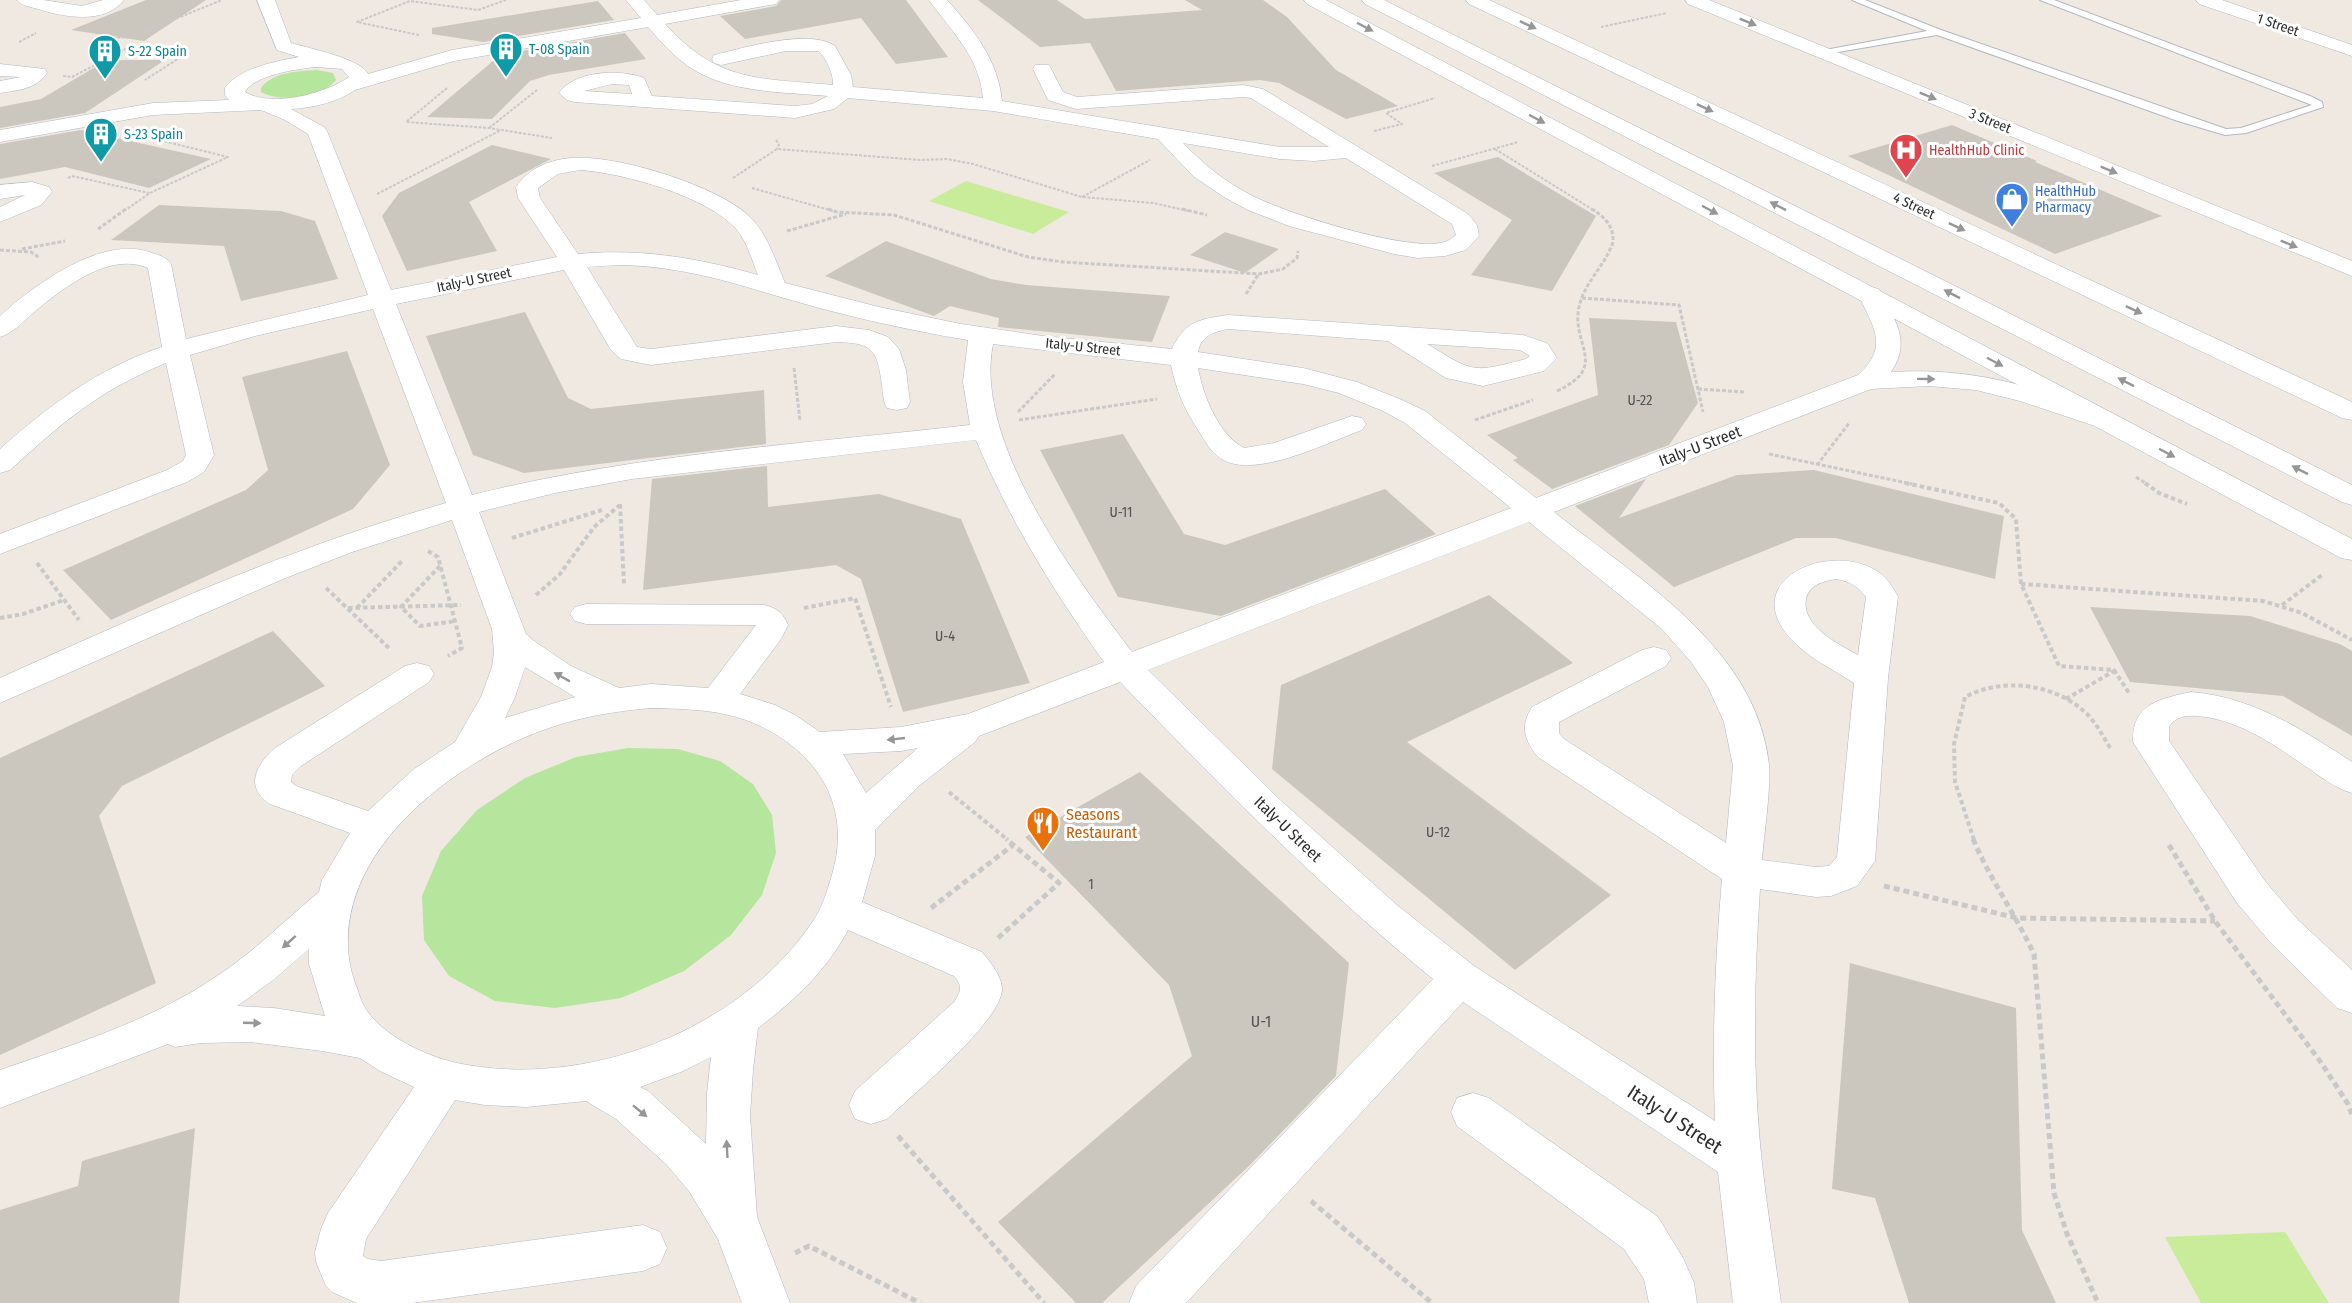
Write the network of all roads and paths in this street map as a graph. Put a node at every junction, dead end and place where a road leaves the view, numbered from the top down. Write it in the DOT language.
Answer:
graph roads {
  1 [pos="26,0"];
  2 [pos="115,0"];
  3 [pos="266,0"];
  4 [pos="635,0"];
  5 [pos="770,0"];
  6 [pos="938,0"];
  7 [pos="1313,0"];
  8 [pos="1371,0"];
  9 [pos="1475,0"];
  10 [pos="1857,0"];
  11 [pos="2205,0"];
  12 [pos="2050,1"];
  13 [pos="1700,3"];
  14 [pos="653,21"];
  15 [pos="36,29"];
  16 [pos="1938,32"];
  17 [pos="1554,37"];
  18 [pos="16,43"];
  19 [pos="283,46"];
  20 [pos="2352,51"];
  21 [pos="1825,54"];
  22 [pos="452,56"];
  23 [pos="721,59"];
  24 [pos="341,63"];
  25 [pos="1042,69"];
  26 [pos="0,70"];
  27 [pos="248,78"];
  28 [pos="0,87"];
  29 [pos="347,88"];
  30 [pos="573,88"];
  31 [pos="842,90"];
  32 [pos="1436,98"];
  33 [pos="259,104"];
  34 [pos="993,105"];
  35 [pos="153,109"];
  36 [pos="489,128"];
  37 [pos="503,130"];
  38 [pos="317,131"];
  39 [pos="0,136"];
  40 [pos="771,136"];
  41 [pos="1528,140"];
  42 [pos="1170,141"];
  43 [pos="1343,146"];
  44 [pos="1495,148"];
  45 [pos="777,149"];
  46 [pos="1392,177"];
  47 [pos="740,184"];
  48 [pos="751,187"];
  49 [pos="39,189"];
  50 [pos="0,192"];
  51 [pos="150,193"];
  52 [pos="1082,197"];
  53 [pos="347,209"];
  54 [pos="849,214"];
  55 [pos="0,215"];
  56 [pos="1211,216"];
  57 [pos="754,240"];
  58 [pos="66,241"];
  59 [pos="1295,245"];
  60 [pos="0,250"];
  61 [pos="19,250"];
  62 [pos="571,261"];
  63 [pos="42,263"];
  64 [pos="2352,269"];
  65 [pos="775,288"];
  66 [pos="1870,294"];
  67 [pos="1582,298"];
  68 [pos="382,299"];
  69 [pos="0,329"];
  70 [pos="1394,334"];
  71 [pos="982,336"];
  72 [pos="790,340"];
  73 [pos="1080,347"];
  74 [pos="176,351"];
  75 [pos="1184,357"];
  76 [pos="1867,381"];
  77 [pos="1698,389"];
  78 [pos="1557,391"];
  79 [pos="1745,392"];
  80 [pos="1191,394"];
  81 [pos="1536,399"];
  82 [pos="897,402"];
  83 [pos="2352,412"];
  84 [pos="1018,413"];
  85 [pos="1847,416"];
  86 [pos="1471,422"];
  87 [pos="1352,424"];
  88 [pos="998,426"];
  89 [pos="2116,426"];
  90 [pos="1709,442"];
  91 [pos="804,451"];
  92 [pos="0,464"];
  93 [pos="1817,465"];
  94 [pos="2130,472"];
  95 [pos="2352,496"];
  96 [pos="613,498"];
  97 [pos="620,505"];
  98 [pos="461,507"];
  99 [pos="2197,508"];
  100 [pos="1533,511"];
  101 [pos="510,530"];
  102 [pos="9,542"];
  103 [pos="424,550"];
  104 [pos="2352,551"];
  105 [pos="406,557"];
  106 [pos="298,561"];
  107 [pos="440,565"];
  108 [pos="2324,573"];
  109 [pos="2021,584"];
  110 [pos="64,600"];
  111 [pos="499,602"];
  112 [pos="2282,605"];
  113 [pos="452,606"];
  114 [pos="401,607"];
  115 [pos="347,608"];
  116 [pos="356,608"];
  117 [pos="625,614"];
  118 [pos="586,615"];
  119 [pos="764,615"];
  120 [pos="0,618"];
  121 [pos="456,621"];
  122 [pos="510,638"];
  123 [pos="2352,640"];
  124 [pos="98,647"];
  125 [pos="1654,658"];
  126 [pos="1126,668"];
  127 [pos="2114,670"];
  128 [pos="417,674"];
  129 [pos="1871,678"];
  130 [pos="0,692"];
  131 [pos="616,700"];
  132 [pos="717,700"];
  133 [pos="2066,700"];
  134 [pos="2150,726"];
  135 [pos="816,746"];
  136 [pos="2113,751"];
  137 [pos="467,752"];
  138 [pos="910,753"];
  139 [pos="2352,780"];
  140 [pos="857,825"];
  141 [pos="375,828"];
  142 [pos="2167,841"];
  143 [pos="1013,845"];
  144 [pos="1741,872"];
  145 [pos="1843,876"];
  146 [pos="332,903"];
  147 [pos="840,909"];
  148 [pos="2017,918"];
  149 [pos="2215,921"];
  150 [pos="897,934"];
  151 [pos="968,964"];
  152 [pos="1461,978"];
  153 [pos="2352,996"];
  154 [pos="740,1019"];
  155 [pos="152,1033"];
  156 [pos="372,1043"];
  157 [pos="444,1079"];
  158 [pos="590,1081"];
  159 [pos="0,1089"];
  160 [pos="871,1105"];
  161 [pos="1473,1112"];
  162 [pos="2352,1115"];
  163 [pos="1739,1161"];
  164 [pos="1278,1172"];
  165 [pos="738,1228"];
  166 [pos="643,1248"];
  167 [pos="760,1287"];
  168 [pos="920,1303"];
  169 [pos="1044,1303"];
  170 [pos="1153,1303"];
  171 [pos="1432,1303"];
  172 [pos="1673,1303"];
  173 [pos="1757,1303"];
  174 [pos="2098,1303"];
  1 -- 2 [label="street"];
  3 -- 19 [label="street"];
  4 -- 14 [label="street"];
  5 -- 14 [label="street"];
  6 -- 34 [label="street"];
  7 -- 66 [label="street, one-way"];
  95 -- 8 [label="street, one-way"];
  9 -- 17 [label="street, 4 Street, one-way"];
  10 -- 16 [label="lane"];
  11 -- 20 [label="street, 1 Street"];
  12 -- 16 [label="lane"];
  13 -- 17 [label="path"];
  13 -- 21 [label="street, 3 Street, one-way"];
  14 -- 22 [label="street"];
  14 -- 31 [label="street"];
  15 -- 18 [label="path"];
  16 -- 21 [label="lane"];
  17 -- 83 [label="street, 4 Street, one-way"];
  19 -- 24 [label="street"];
  19 -- 27 [label="street"];
  21 -- 64 [label="street, 3 Street, one-way"];
  22 -- 24 [label="street"];
  22 -- 29 [label="street"];
  23 -- 31 [label="street"];
  24 -- 27 [label="street"];
  24 -- 29 [label="street"];
  25 -- 43 [label="street"];
  26 -- 28 [label="street"];
  27 -- 33 [label="street"];
  27 -- 35 [label="street"];
  29 -- 33 [label="street"];
  29 -- 38 [label="street"];
  30 -- 31 [label="street"];
  30 -- 36 [label="path"];
  31 -- 34 [label="street"];
  32 -- 43 [label="path"];
  33 -- 35 [label="street"];
  33 -- 38 [label="street"];
  34 -- 42 [label="street"];
  35 -- 39 [label="street"];
  37 -- 53 [label="path"];
  38 -- 53 [label="street"];
  40 -- 45 [label="path"];
  41 -- 44 [label="path"];
  42 -- 43 [label="street"];
  42 -- 46 [label="street"];
  42 -- 52 [label="path"];
  43 -- 46 [label="street"];
  44 -- 46 [label="path"];
  44 -- 67 [label="path"];
  45 -- 47 [label="path"];
  45 -- 52 [label="path"];
  48 -- 54 [label="path"];
  49 -- 50 [label="street"];
  49 -- 51 [label="path"];
  49 -- 55 [label="street"];
  52 -- 56 [label="path"];
  53 -- 68 [label="street"];
  54 -- 57 [label="path"];
  54 -- 59 [label="path"];
  57 -- 62 [label="street"];
  57 -- 65 [label="street"];
  58 -- 61 [label="path"];
  60 -- 61 [label="path"];
  61 -- 63 [label="path"];
  62 -- 65 [label="street, Italy-U Street"];
  62 -- 68 [label="street, Italy-U Street"];
  62 -- 72 [label="street"];
  65 -- 71 [label="street, Italy-U Street"];
  66 -- 76 [label="street, Italy-U Street"];
  66 -- 89 [label="street, one-way"];
  67 -- 77 [label="path"];
  67 -- 78 [label="path"];
  68 -- 74 [label="street, Italy-U Street"];
  68 -- 98 [label="street"];
  69 -- 74 [label="street"];
  70 -- 75 [label="street"];
  71 -- 73 [label="street, Italy-U Street"];
  71 -- 88 [label="street, Italy-U Street"];
  72 -- 82 [label="street"];
  72 -- 91 [label="path"];
  73 -- 75 [label="street, Italy-U Street"];
  73 -- 84 [label="path"];
  74 -- 92 [label="street, Italy-U Street"];
  74 -- 102 [label="street"];
  75 -- 80 [label="street"];
  75 -- 100 [label="street, Italy-U Street"];
  76 -- 89 [label="street, Italy-U Street, one-way"];
  76 -- 90 [label="street, Italy-U Street"];
  77 -- 79 [label="path"];
  77 -- 90 [label="path"];
  80 -- 87 [label="street"];
  80 -- 88 [label="path"];
  81 -- 86 [label="path"];
  85 -- 93 [label="path"];
  88 -- 91 [label="street"];
  88 -- 126 [label="street, Italy-U Street"];
  89 -- 104 [label="street, one-way"];
  90 -- 93 [label="path"];
  90 -- 100 [label="street, Italy-U Street"];
  91 -- 98 [label="street"];
  93 -- 109 [label="path"];
  94 -- 99 [label="path"];
  96 -- 97 [label="path"];
  97 -- 101 [label="path"];
  97 -- 111 [label="path"];
  97 -- 117 [label="path"];
  98 -- 106 [label="street"];
  98 -- 111 [label="street"];
  100 -- 126 [label="street, Italy-U Street"];
  100 -- 144 [label="street, Italy-U Street"];
  102 -- 110 [label="path"];
  103 -- 107 [label="path"];
  105 -- 116 [label="path"];
  106 -- 115 [label="path"];
  106 -- 124 [label="street"];
  107 -- 113 [label="path"];
  107 -- 114 [label="path"];
  108 -- 112 [label="path"];
  109 -- 112 [label="path"];
  109 -- 127 [label="path"];
  110 -- 120 [label="path"];
  110 -- 124 [label="path"];
  111 -- 113 [label="path"];
  111 -- 122 [label="street"];
  112 -- 123 [label="path"];
  113 -- 114 [label="path"];
  113 -- 121 [label="path"];
  114 -- 116 [label="path"];
  114 -- 121 [label="path"];
  115 -- 116 [label="path"];
  115 -- 128 [label="path"];
  117 -- 118 [label="street"];
  117 -- 119 [label="street"];
  119 -- 132 [label="street"];
  119 -- 138 [label="path"];
  121 -- 128 [label="path"];
  131 -- 122 [label="street, one-way"];
  122 -- 137 [label="street"];
  124 -- 130 [label="street"];
  125 -- 144 [label="street"];
  126 -- 138 [label="street, Italy-U Street"];
  126 -- 152 [label="street, Italy-U Street"];
  127 -- 133 [label="path"];
  127 -- 134 [label="path"];
  128 -- 141 [label="street"];
  129 -- 145 [label="street"];
  131 -- 132 [label="street"];
  131 -- 137 [label="street"];
  132 -- 135 [label="street"];
  133 -- 136 [label="path"];
  133 -- 148 [label="path"];
  134 -- 139 [label="street"];
  134 -- 153 [label="street"];
  138 -- 135 [label="street, one-way"];
  135 -- 140 [label="street"];
  137 -- 141 [label="street"];
  138 -- 140 [label="street, Italy-U Street"];
  138 -- 143 [label="path"];
  140 -- 147 [label="street"];
  141 -- 146 [label="street"];
  142 -- 149 [label="path"];
  143 -- 150 [label="path"];
  143 -- 151 [label="path"];
  144 -- 145 [label="street"];
  144 -- 163 [label="street, Italy-U Street"];
  145 -- 148 [label="path"];
  146 -- 155 [label="street, one-way"];
  146 -- 156 [label="street"];
  147 -- 150 [label="street"];
  147 -- 154 [label="street"];
  148 -- 149 [label="path"];
  148 -- 174 [label="path"];
  149 -- 162 [label="path"];
  150 -- 151 [label="street"];
  151 -- 160 [label="street"];
  152 -- 163 [label="street, Italy-U Street"];
  152 -- 164 [label="street"];
  154 -- 158 [label="street"];
  165 -- 154 [label="street, one-way"];
  155 -- 156 [label="street, one-way"];
  155 -- 159 [label="street"];
  156 -- 157 [label="street"];
  157 -- 158 [label="street"];
  157 -- 166 [label="street"];
  158 -- 165 [label="street, one-way"];
  160 -- 169 [label="path"];
  161 -- 172 [label="street"];
  163 -- 173 [label="street, Italy-U Street"];
  164 -- 170 [label="street"];
  164 -- 171 [label="path"];
  165 -- 167 [label="street"];
  167 -- 168 [label="path"];
}
